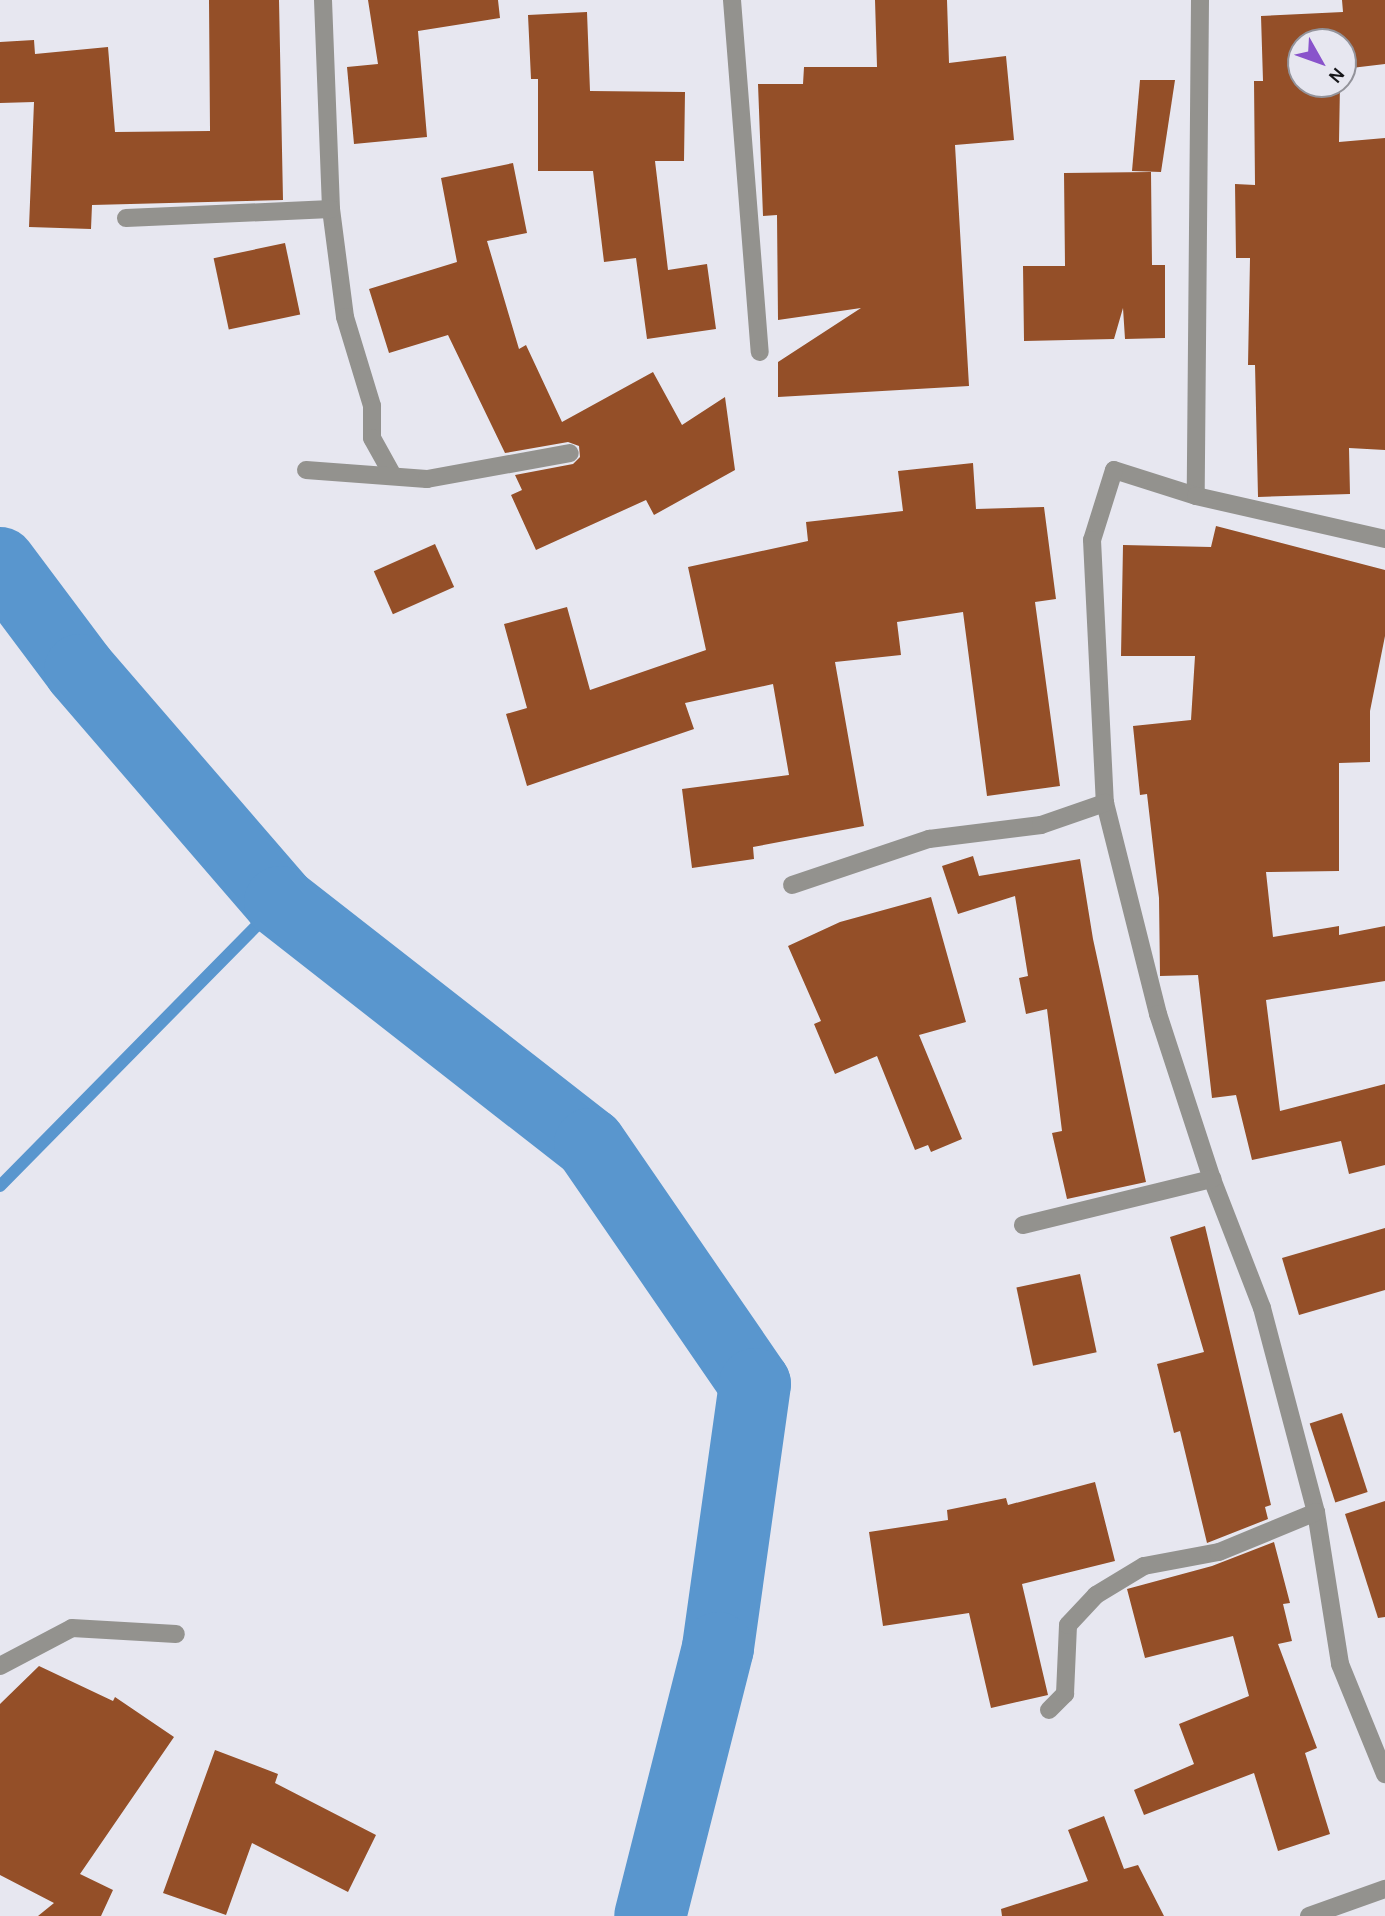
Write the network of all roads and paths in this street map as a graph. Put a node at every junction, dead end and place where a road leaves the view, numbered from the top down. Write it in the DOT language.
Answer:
graph roads {
  1 [pos="323,0"];
  2 [pos="732,0"];
  3 [pos="1199,0"];
  4 [pos="331,209"];
  5 [pos="126,218"];
  6 [pos="760,352"];
  7 [pos="570,453"];
  8 [pos="306,470"];
  9 [pos="392,474"];
  10 [pos="1196,496"];
  11 [pos="1385,539"];
  12 [pos="1105,803"];
  13 [pos="792,885"];
  14 [pos="1212,1178"];
  15 [pos="1023,1225"];
  16 [pos="1316,1512"];
  17 [pos="176,1634"];
  18 [pos="0,1666"];
  19 [pos="1049,1710"];
  20 [pos="1385,1774"];
  21 [pos="1385,1889"];
  22 [pos="1309,1916"];
  1 -- 4 [label="street"];
  2 -- 6 [label="street"];
  3 -- 10 [label="street"];
  4 -- 5 [label="street"];
  4 -- 9 [label="street"];
  7 -- 9 [label="street"];
  8 -- 9 [label="street"];
  10 -- 11 [label="street"];
  10 -- 12 [label="street"];
  12 -- 13 [label="street"];
  12 -- 14 [label="street"];
  14 -- 15 [label="street"];
  14 -- 16 [label="street"];
  16 -- 19 [label="street"];
  16 -- 20 [label="street"];
  17 -- 18 [label="street"];
  21 -- 22 [label="street"];
}
